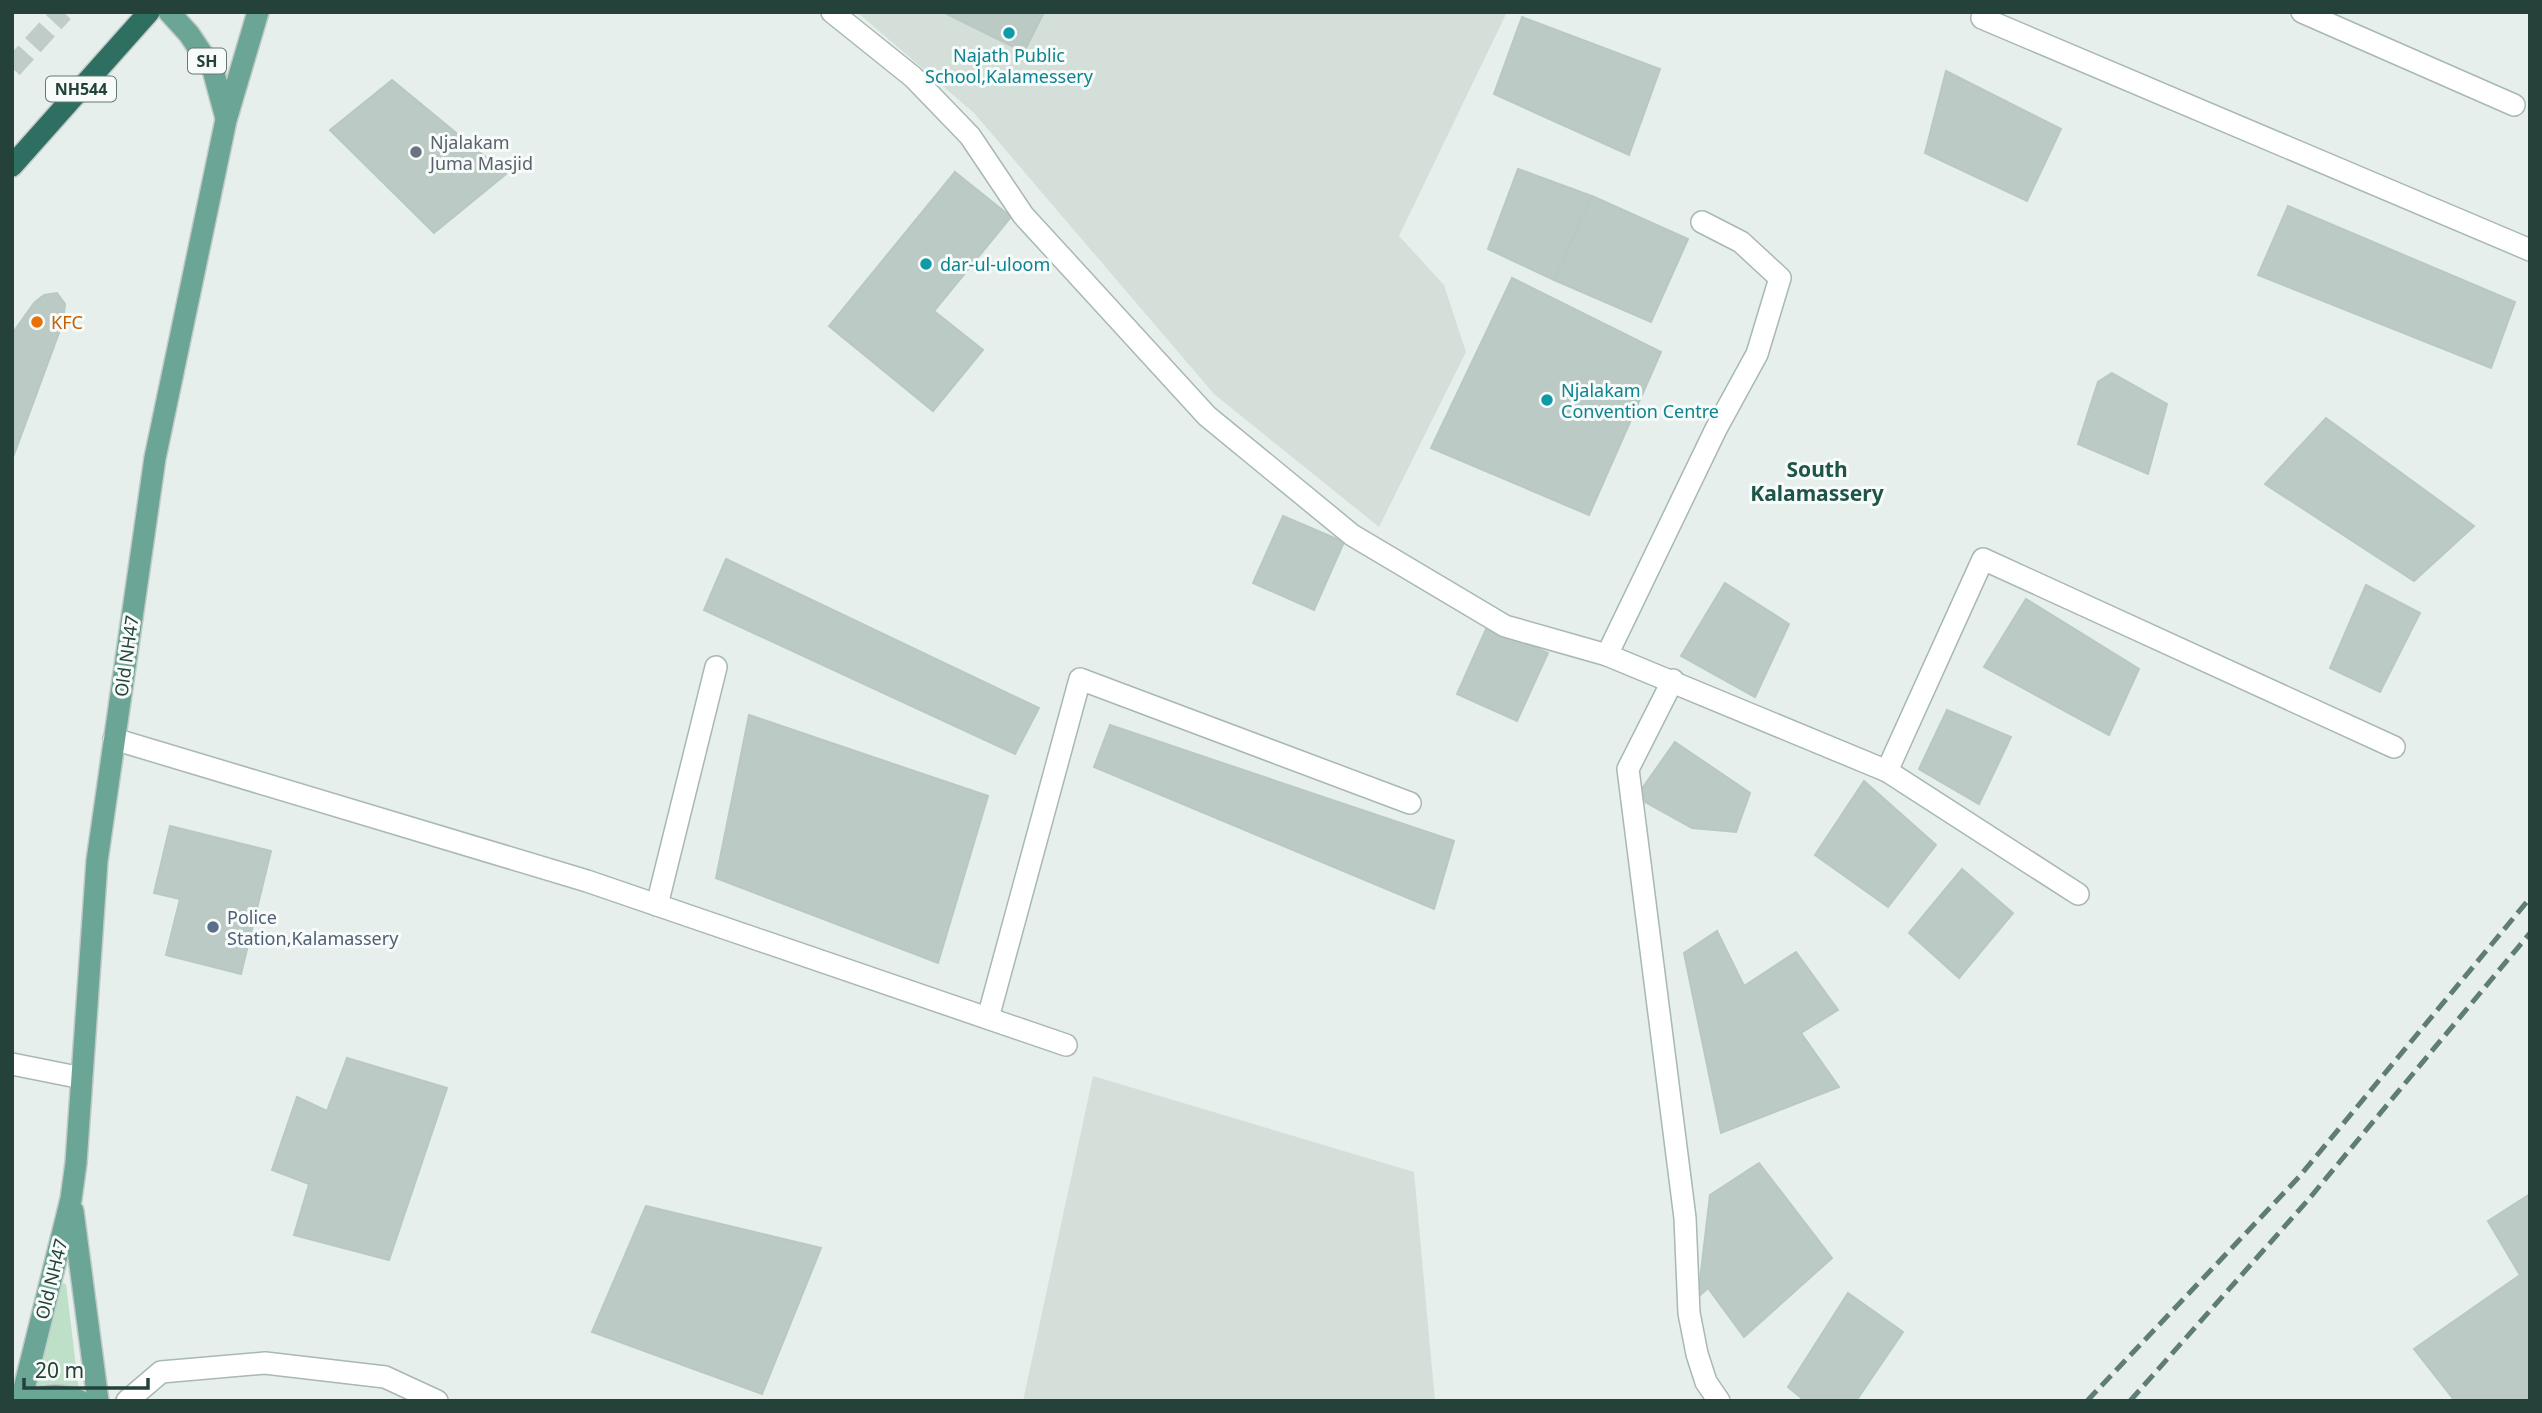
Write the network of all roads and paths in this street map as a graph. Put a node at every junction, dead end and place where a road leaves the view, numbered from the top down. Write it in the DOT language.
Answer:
graph roads {
  1 [pos="149,12"];
  2 [pos="169,12"];
  3 [pos="258,12"];
  4 [pos="832,12"];
  5 [pos="1985,12"];
  6 [pos="2302,12"];
  7 [pos="2514,105"];
  8 [pos="226,120"];
  9 [pos="12,166"];
  10 [pos="1702,222"];
  11 [pos="2530,250"];
  12 [pos="1607,655"];
  13 [pos="716,667"];
  14 [pos="1673,680"];
  15 [pos="114,738"];
  16 [pos="2393,747"];
  17 [pos="1887,771"];
  18 [pos="1410,803"];
  19 [pos="2078,894"];
  20 [pos="657,905"];
  21 [pos="988,1018"];
  22 [pos="1066,1045"];
  23 [pos="12,1064"];
  24 [pos="82,1078"];
  25 [pos="71,1199"];
  26 [pos="21,1401"];
  27 [pos="30,1401"];
  28 [pos="80,1401"];
  29 [pos="98,1401"];
  30 [pos="127,1401"];
  31 [pos="437,1401"];
  32 [pos="1719,1401"];
  1 -- 9 [label="highway, NH544"];
  2 -- 8 [label="main road, SH"];
  3 -- 8 [label="main road, SH"];
  4 -- 12 [label="street"];
  5 -- 11 [label="street"];
  6 -- 7 [label="street"];
  8 -- 15 [label="main road, Old NH47"];
  10 -- 12 [label="street"];
  12 -- 14 [label="street"];
  13 -- 20 [label="street"];
  14 -- 17 [label="street"];
  14 -- 32 [label="street"];
  15 -- 20 [label="street"];
  15 -- 24 [label="main road, Old NH47"];
  16 -- 17 [label="street"];
  17 -- 19 [label="street"];
  18 -- 21 [label="street"];
  20 -- 21 [label="street"];
  21 -- 22 [label="street"];
  23 -- 24 [label="street"];
  24 -- 25 [label="main road, Old NH47"];
  25 -- 26 [label="main road, Old NH47"];
  25 -- 29 [label="main road, Old NH47"];
  27 -- 28 [label="main road"];
  30 -- 31 [label="street"];
}
